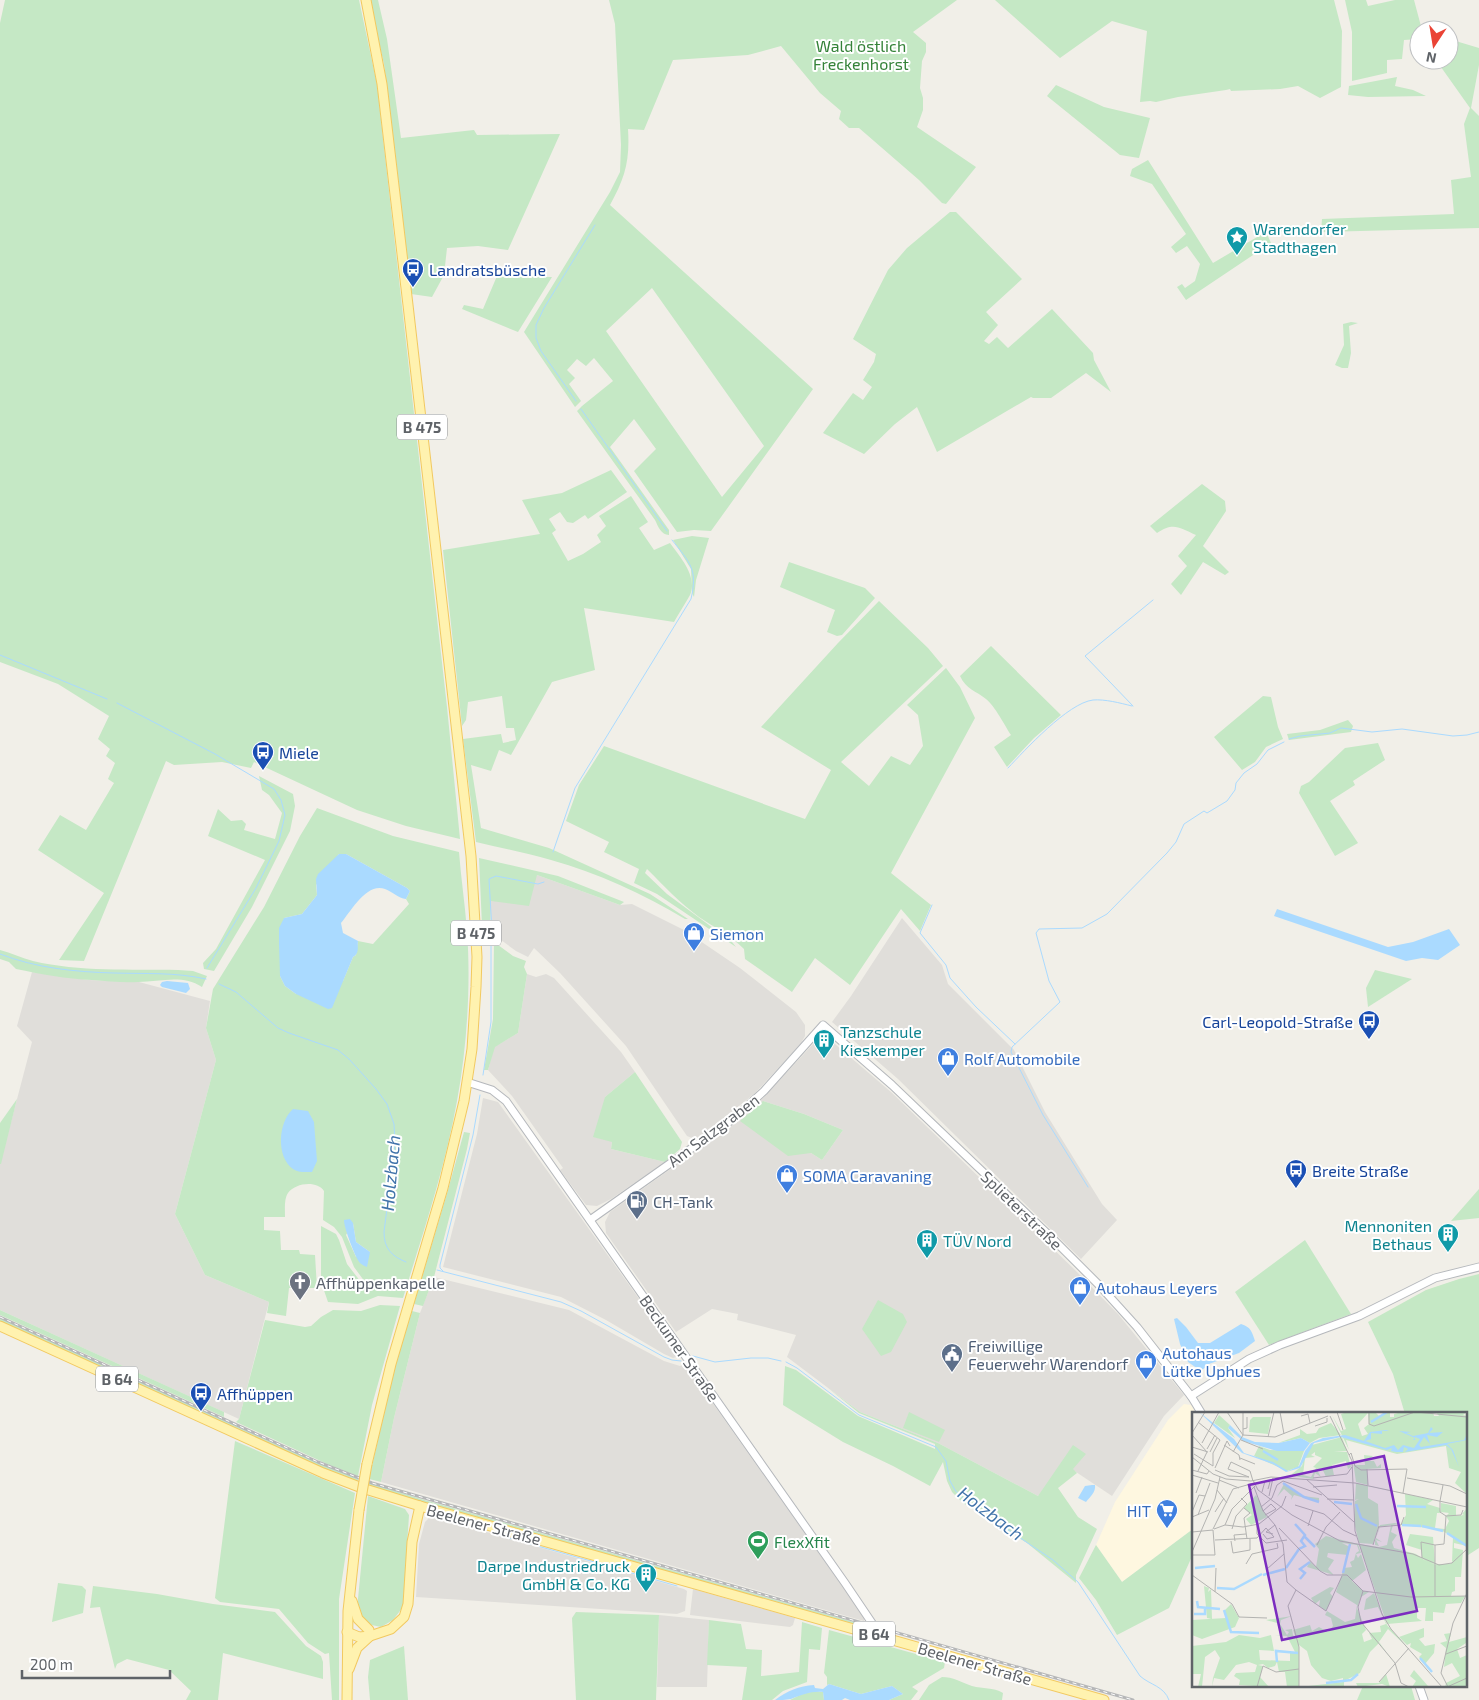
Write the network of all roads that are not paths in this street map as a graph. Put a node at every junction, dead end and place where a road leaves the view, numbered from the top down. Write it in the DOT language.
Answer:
graph roads {
  1 [pos="366,0"];
  2 [pos="823,1025"];
  3 [pos="467,1082"];
  4 [pos="590,1220"];
  5 [pos="1479,1266"];
  6 [pos="0,1326"];
  7 [pos="1191,1396"];
  8 [pos="1201,1412"];
  9 [pos="420,1506"];
  10 [pos="349,1590"];
  11 [pos="347,1632"];
  12 [pos="370,1633"];
  13 [pos="874,1634"];
  14 [pos="346,1677"];
  15 [pos="347,1700"];
  16 [pos="1104,1700"];
  1 -- 3 [label="main road, B 475"];
  2 -- 4 [label="street, Am Salzgraben"];
  2 -- 7 [label="street, Splieterstraße"];
  3 -- 4 [label="street, Beckumer Straße"];
  3 -- 10 [label="main road, B 475, bridge"];
  4 -- 13 [label="street, Beckumer Straße"];
  5 -- 7 [label="street"];
  6 -- 9 [label="main road, Beelener Straße / B 64"];
  7 -- 8 [label="street, Splieterstraße"];
  9 -- 12 [label="main road"];
  9 -- 13 [label="main road, Beelener Straße / B 64"];
  10 -- 11 [label="main road, B 475"];
  10 -- 12 [label="main road"];
  11 -- 12 [label="main road"];
  11 -- 14 [label="main road, B 475"];
  12 -- 14 [label="main road"];
  13 -- 16 [label="main road, Beelener Straße / B 64"];
  14 -- 15 [label="main road, B 475"];
}
